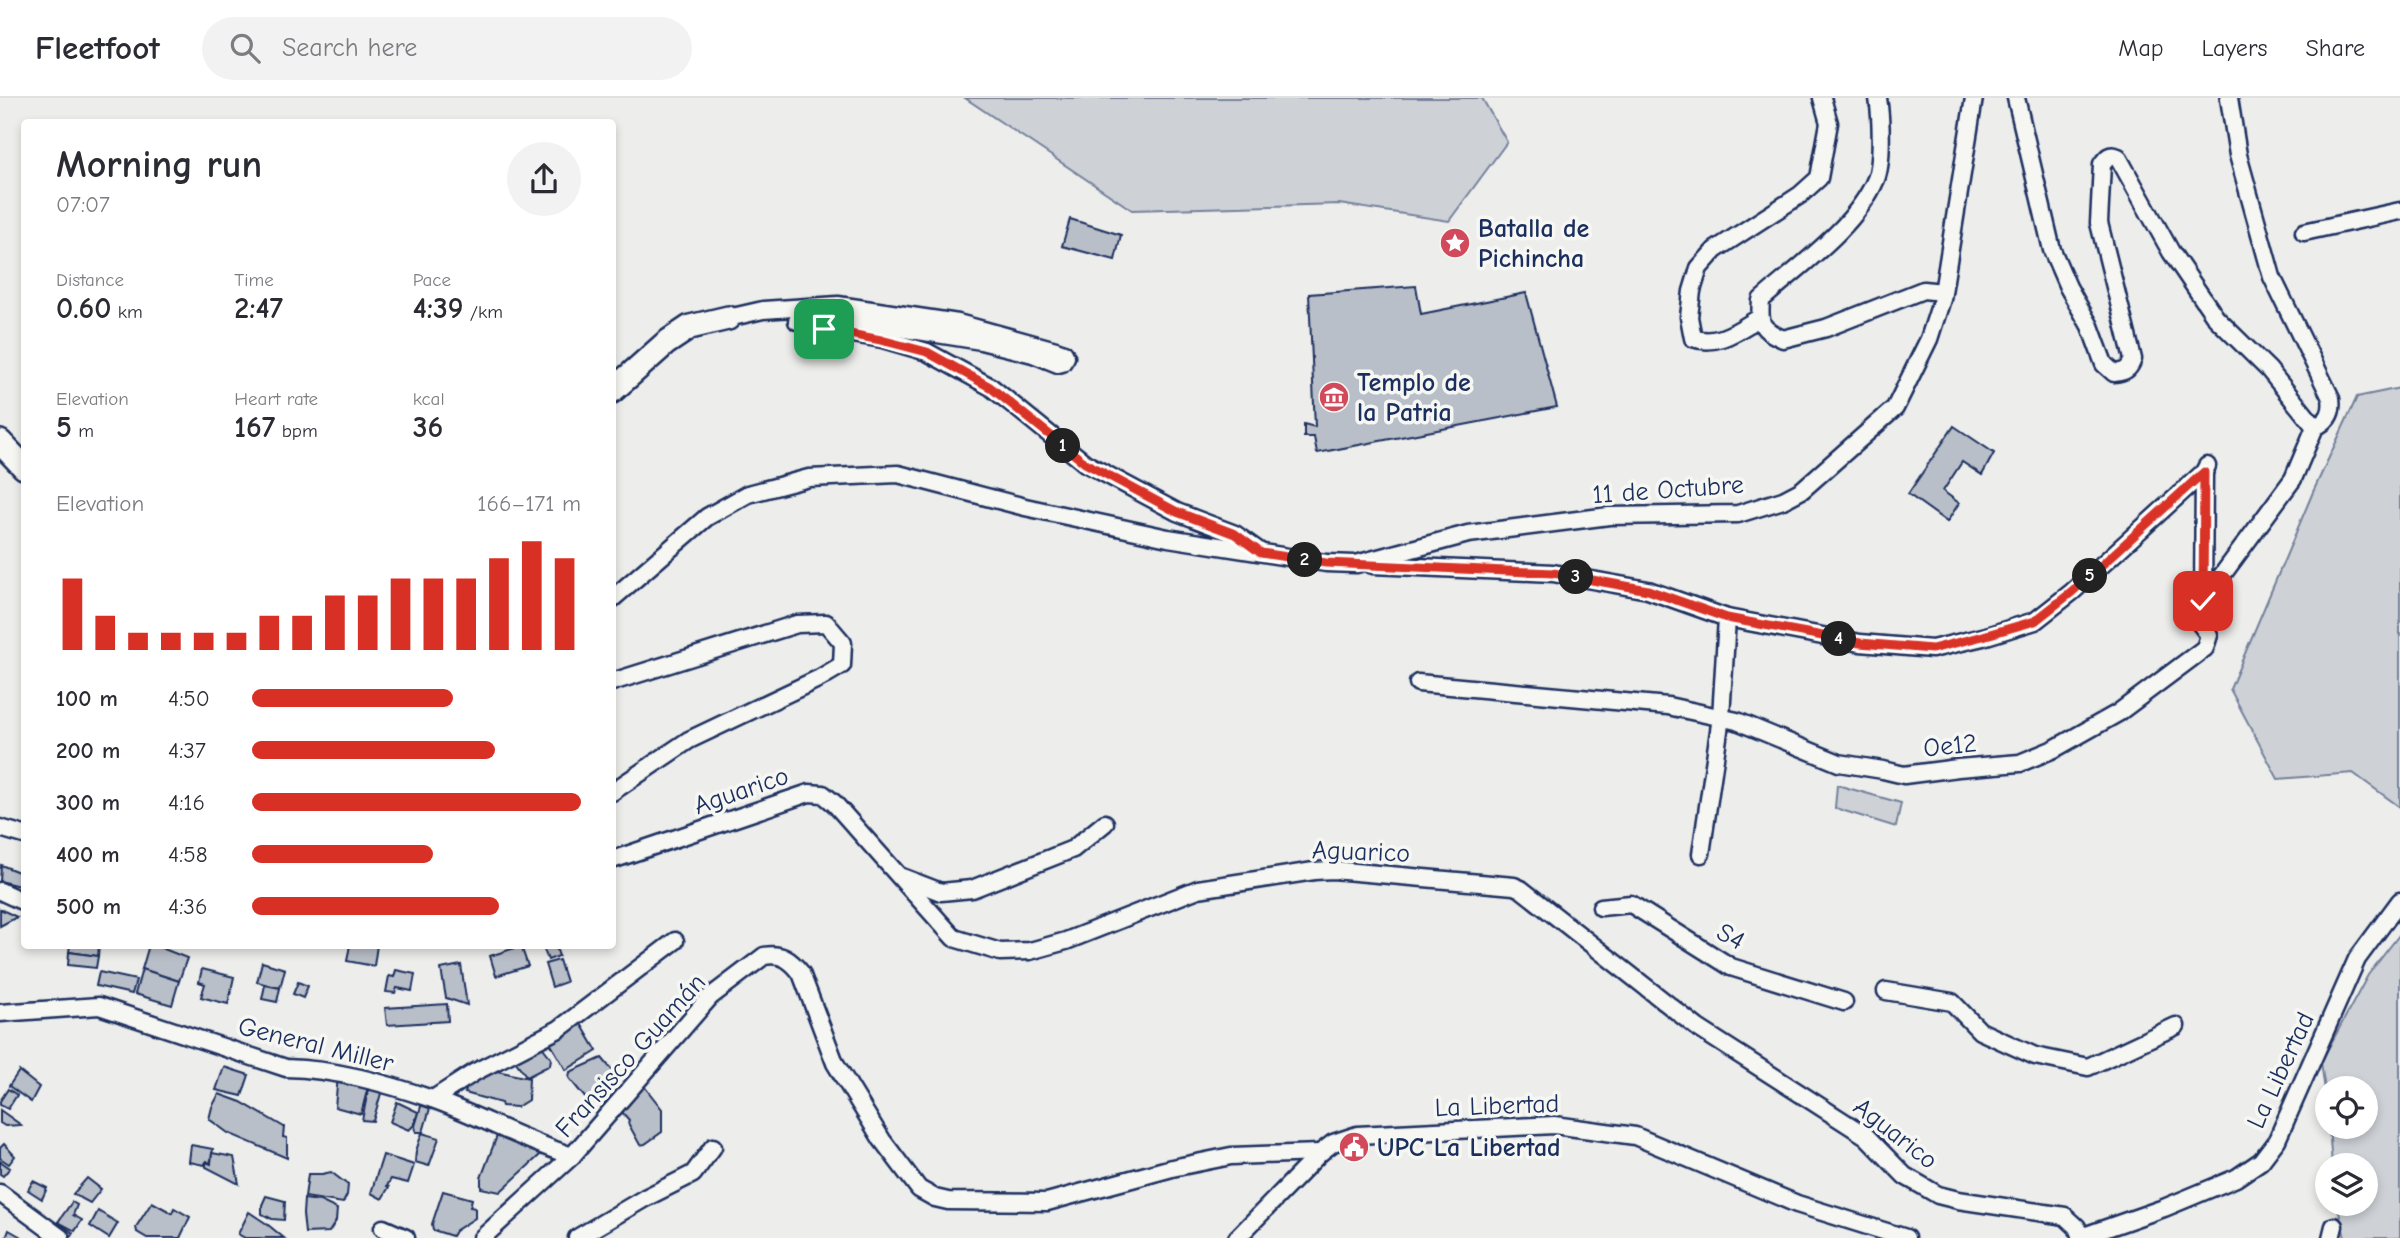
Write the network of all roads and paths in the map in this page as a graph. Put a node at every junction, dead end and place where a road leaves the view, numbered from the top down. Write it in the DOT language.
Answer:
graph roads {
  1 [pos="1822,98"];
  2 [pos="1878,98"];
  3 [pos="1974,98"];
  4 [pos="2016,98"];
  5 [pos="2229,98"];
  6 [pos="2400,211"];
  7 [pos="2304,232"];
  8 [pos="1943,292"];
  9 [pos="728,318"];
  10 [pos="1759,318"];
  11 [pos="797,321"];
  12 [pos="616,387"];
  13 [pos="2315,427"];
  14 [pos="0,442"];
  15 [pos="21,464"];
  16 [pos="1261,553"];
  17 [pos="1356,564"];
  18 [pos="616,596"];
  19 [pos="2203,601"];
  20 [pos="1727,618"];
  21 [pos="616,681"];
  22 [pos="1418,683"];
  23 [pos="1721,717"];
  24 [pos="616,789"];
  25 [pos="1105,823"];
  26 [pos="0,828"];
  27 [pos="21,834"];
  28 [pos="1701,854"];
  29 [pos="616,859"];
  30 [pos="897,875"];
  31 [pos="0,891"];
  32 [pos="21,901"];
  33 [pos="2400,901"];
  34 [pos="1601,906"];
  35 [pos="674,940"];
  36 [pos="1886,991"];
  37 [pos="1844,1002"];
  38 [pos="0,1013"];
  39 [pos="2176,1027"];
  40 [pos="433,1099"];
  41 [pos="713,1147"];
  42 [pos="1320,1153"];
  43 [pos="572,1156"];
  44 [pos="0,1193"];
  45 [pos="383,1228"];
  46 [pos="61,1238"];
  47 [pos="405,1238"];
  48 [pos="482,1238"];
  49 [pos="577,1238"];
  50 [pos="1237,1238"];
  51 [pos="1906,1238"];
  52 [pos="2081,1238"];
  1 -- 10 [label="street"];
  2 -- 10 [label="street"];
  3 -- 8 [label="street, 11 de Octubre"];
  4 -- 13 [label="street"];
  5 -- 13 [label="street"];
  6 -- 7 [label="street"];
  8 -- 10 [label="street"];
  8 -- 17 [label="street, 11 de Octubre"];
  9 -- 11 [label="street"];
  9 -- 11 [label="street"];
  9 -- 12 [label="street"];
  11 -- 16 [label="street"];
  13 -- 19 [label="street"];
  14 -- 15 [label="street"];
  16 -- 17 [label="street, 11 de Octubre"];
  16 -- 18 [label="street"];
  17 -- 20 [label="street"];
  19 -- 20 [label="street"];
  19 -- 23 [label="street, Oe12"];
  20 -- 23 [label="street"];
  21 -- 24 [label="street"];
  22 -- 23 [label="street, Oe12"];
  23 -- 28 [label="street"];
  25 -- 30 [label="street"];
  26 -- 27 [label="street"];
  29 -- 30 [label="street, Aguarico"];
  30 -- 52 [label="street, Aguarico"];
  31 -- 32 [label="street"];
  33 -- 52 [label="street, La Libertad"];
  34 -- 37 [label="street, S4"];
  35 -- 40 [label="street"];
  36 -- 39 [label="street"];
  38 -- 40 [label="street, General Miller"];
  40 -- 43 [label="street, General Miller"];
  41 -- 49 [label="street"];
  42 -- 43 [label="street, Fransisco Guamán"];
  42 -- 50 [label="street, La Libertad"];
  42 -- 51 [label="street, La Libertad"];
  43 -- 48 [label="street, Fransisco Guamán"];
  44 -- 46 [label="street"];
  45 -- 47 [label="street"];
}
